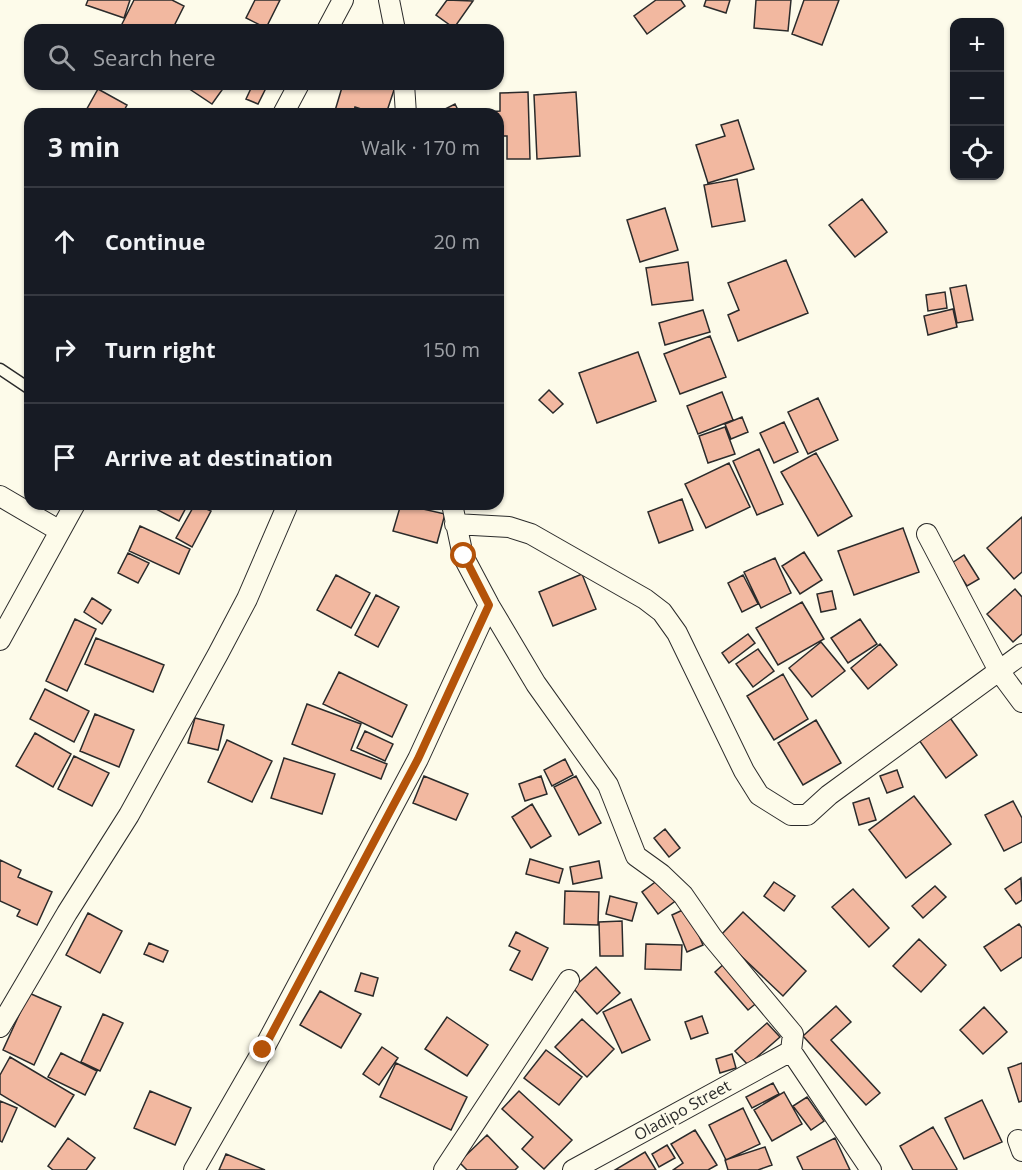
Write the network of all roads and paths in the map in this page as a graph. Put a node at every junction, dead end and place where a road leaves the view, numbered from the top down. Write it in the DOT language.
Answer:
graph roads {
  1 [pos="343,0"];
  2 [pos="389,0"];
  3 [pos="330,24"];
  4 [pos="394,24"];
  5 [pos="296,90"];
  6 [pos="404,90"];
  7 [pos="286,108"];
  8 [pos="406,108"];
  9 [pos="0,369"];
  10 [pos="24,385"];
  11 [pos="0,496"];
  12 [pos="72,510"];
  13 [pos="285,510"];
  14 [pos="453,510"];
  15 [pos="455,524"];
  16 [pos="60,531"];
  17 [pos="927,534"];
  18 [pos="489,605"];
  19 [pos="0,640"];
  20 [pos="1022,654"];
  21 [pos="999,671"];
  22 [pos="1022,702"];
  23 [pos="569,980"];
  24 [pos="0,1027"];
  25 [pos="791,1051"];
  26 [pos="194,1170"];
  27 [pos="444,1170"];
  28 [pos="573,1170"];
  29 [pos="871,1170"];
  1 -- 3 [label="street"];
  2 -- 4 [label="street"];
  5 -- 7 [label="street"];
  6 -- 8 [label="street"];
  9 -- 10 [label="lane"];
  11 -- 16 [label="street"];
  12 -- 16 [label="street"];
  13 -- 24 [label="street"];
  14 -- 15 [label="street"];
  15 -- 18 [label="street"];
  15 -- 21 [label="street"];
  16 -- 19 [label="street"];
  17 -- 21 [label="street"];
  18 -- 25 [label="street"];
  18 -- 26 [label="street"];
  20 -- 21 [label="street"];
  21 -- 22 [label="street"];
  23 -- 27 [label="street"];
  25 -- 28 [label="street, Oladipo Street"];
  25 -- 29 [label="street"];
}
